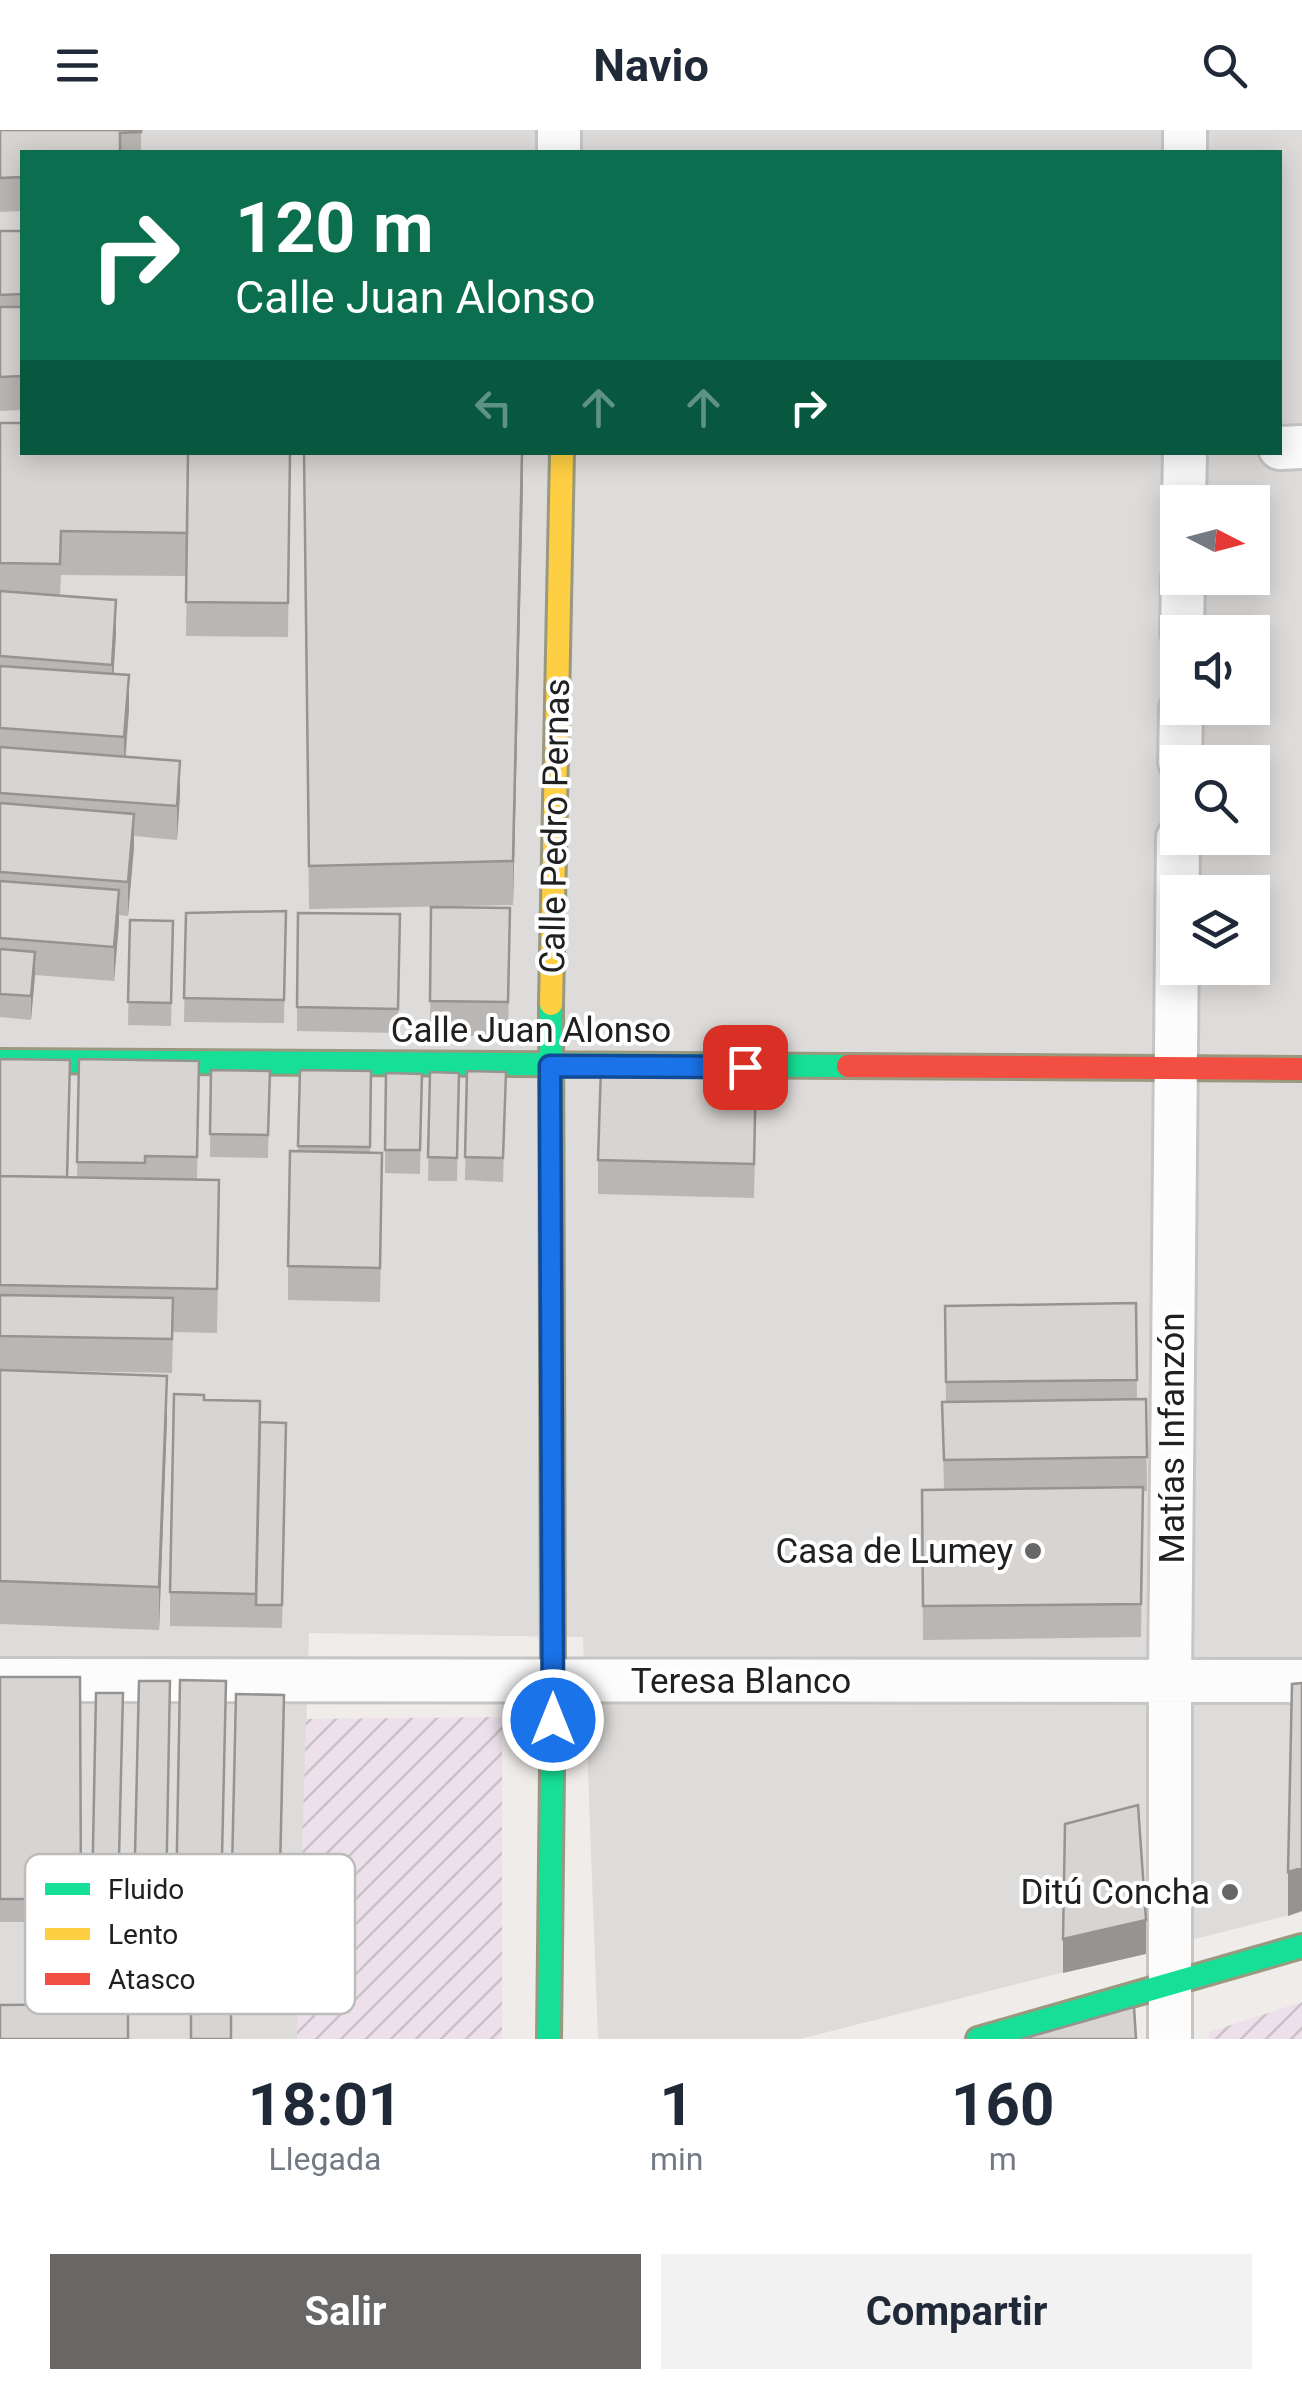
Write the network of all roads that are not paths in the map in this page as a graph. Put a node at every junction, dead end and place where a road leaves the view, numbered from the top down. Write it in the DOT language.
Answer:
graph roads {
  1 [pos="562,455"];
  2 [pos="1185,455"];
  3 [pos="1184,485"];
  4 [pos="1178,855"];
  5 [pos="0,1061"];
  6 [pos="550,1066"];
  7 [pos="1302,1069"];
  8 [pos="1174,1070"];
  9 [pos="0,1680"];
  10 [pos="554,1681"];
  11 [pos="1170,1682"];
  12 [pos="1302,1682"];
  13 [pos="1302,1946"];
  14 [pos="1169,1986"];
  15 [pos="549,2039"];
  16 [pos="978,2039"];
  17 [pos="1170,2039"];
  1 -- 6 [label="street, Calle Pedro Pernas"];
  2 -- 3 [label="street"];
  4 -- 8 [label="street, Matías Infanzón"];
  5 -- 6 [label="street, Calle Juan Alonso"];
  6 -- 8 [label="street, Calle Juan Alonso"];
  6 -- 10 [label="street, Calle Pedro Pernas"];
  7 -- 8 [label="street, Calle Juan Alonso"];
  8 -- 11 [label="street, Matías Infanzón"];
  9 -- 10 [label="street, Teresa Blanco"];
  10 -- 11 [label="street, Teresa Blanco"];
  10 -- 15 [label="street, Calle Pedro Pernas"];
  11 -- 12 [label="street, Teresa Blanco"];
  11 -- 14 [label="street, Matías Infanzón"];
  13 -- 14 [label="street"];
  14 -- 16 [label="street"];
  14 -- 17 [label="street, Matías Infanzón"];
}
